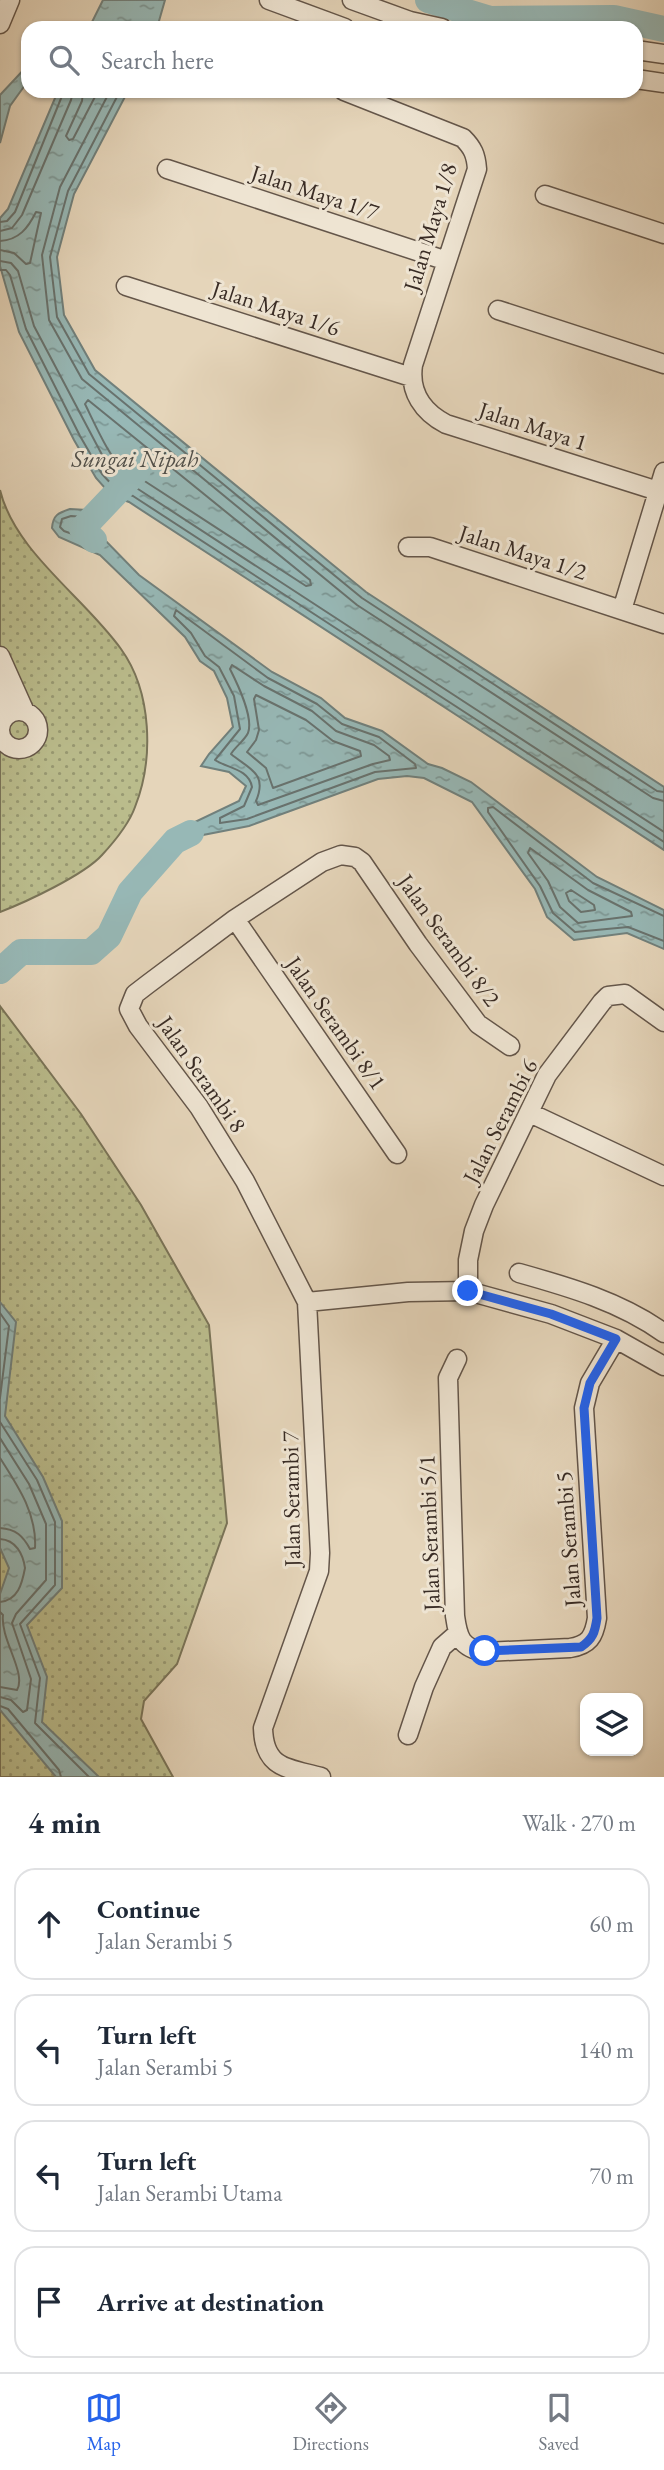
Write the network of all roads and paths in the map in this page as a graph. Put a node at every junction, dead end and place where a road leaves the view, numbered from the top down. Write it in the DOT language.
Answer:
graph roads {
  1 [pos="10,0"];
  2 [pos="269,0"];
  3 [pos="352,0"];
  4 [pos="326,21"];
  5 [pos="410,21"];
  6 [pos="0,24"];
  7 [pos="643,51"];
  8 [pos="664,54"];
  9 [pos="643,80"];
  10 [pos="664,83"];
  11 [pos="362,98"];
  12 [pos="167,169"];
  13 [pos="545,195"];
  14 [pos="664,234"];
  15 [pos="447,261"];
  16 [pos="126,286"];
  17 [pos="498,310"];
  18 [pos="664,364"];
  19 [pos="411,377"];
  20 [pos="664,472"];
  21 [pos="661,492"];
  22 [pos="408,547"];
  23 [pos="622,610"];
  24 [pos="664,624"];
  25 [pos="0,656"];
  26 [pos="0,687"];
  27 [pos="17,713"];
  28 [pos="0,732"];
  29 [pos="355,857"];
  30 [pos="235,919"];
  31 [pos="664,1022"];
  32 [pos="510,1046"];
  33 [pos="530,1114"];
  34 [pos="397,1154"];
  35 [pos="664,1176"];
  36 [pos="519,1273"];
  37 [pos="561,1285"];
  38 [pos="468,1291"];
  39 [pos="307,1302"];
  40 [pos="551,1314"];
  41 [pos="664,1334"];
  42 [pos="616,1339"];
  43 [pos="457,1359"];
  44 [pos="664,1366"];
  45 [pos="458,1633"];
  46 [pos="408,1735"];
  47 [pos="320,1777"];
  1 -- 6 [label="street"];
  2 -- 4 [label="street"];
  3 -- 5 [label="street"];
  7 -- 8 [label="street"];
  9 -- 10 [label="street"];
  11 -- 15 [label="street, Jalan Maya 1/8"];
  12 -- 15 [label="street, Jalan Maya 1/7"];
  13 -- 14 [label="street"];
  15 -- 19 [label="street, Jalan Maya 1/8"];
  16 -- 19 [label="street, Jalan Maya 1/6"];
  17 -- 18 [label="street"];
  19 -- 21 [label="street, Jalan Maya 1"];
  20 -- 21 [label="street"];
  21 -- 23 [label="street"];
  22 -- 23 [label="street, Jalan Maya 1/2"];
  23 -- 24 [label="street, Jalan Maya 1/2"];
  25 -- 27 [label="street"];
  26 -- 27 [label="street"];
  27 -- 28 [label="street"];
  27 -- 28 [label="street"];
  29 -- 30 [label="street, Jalan Serambi 8"];
  29 -- 32 [label="street, Jalan Serambi 8/2"];
  30 -- 34 [label="street, Jalan Serambi 8/1"];
  30 -- 39 [label="street, Jalan Serambi 8"];
  31 -- 33 [label="street, Jalan Serambi 6"];
  33 -- 35 [label="street"];
  33 -- 38 [label="street, Jalan Serambi 6"];
  36 -- 37 [label="street"];
  37 -- 40 [label="street"];
  37 -- 41 [label="street"];
  38 -- 39 [label="street"];
  38 -- 40 [label="street"];
  39 -- 47 [label="street, Jalan Serambi 7"];
  40 -- 42 [label="street"];
  42 -- 44 [label="street"];
  42 -- 45 [label="street, Jalan Serambi 5"];
  43 -- 45 [label="street, Jalan Serambi 5/1"];
  45 -- 46 [label="street, Jalan Serambi 5/1"];
}
